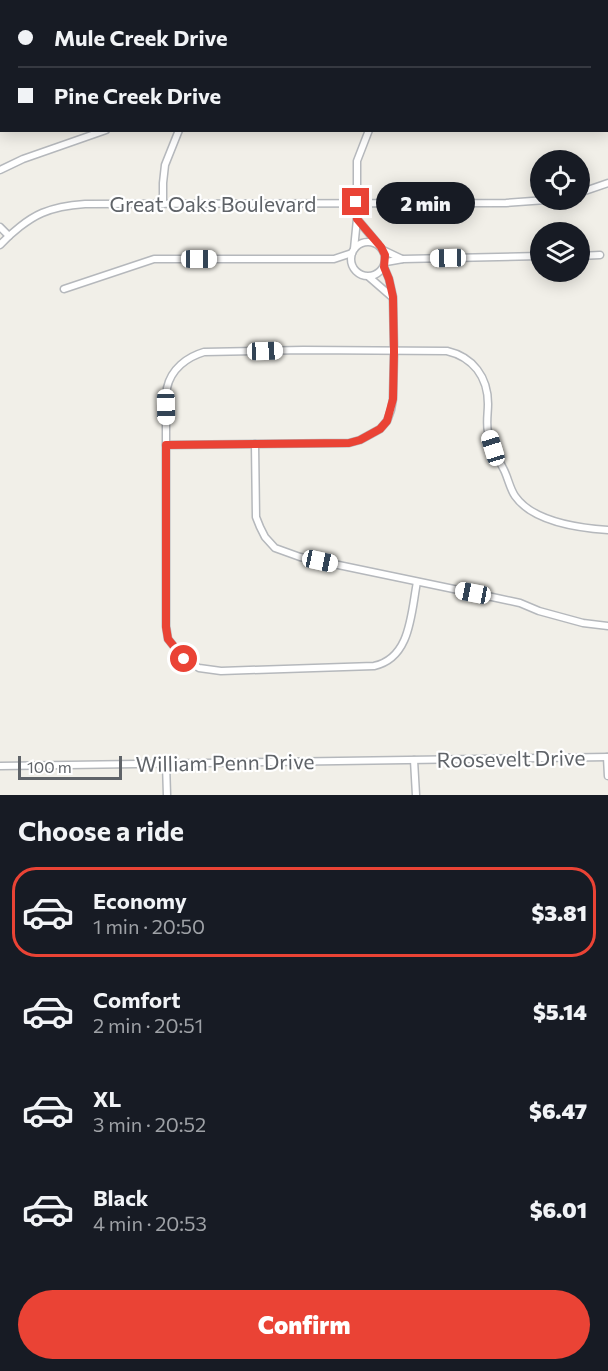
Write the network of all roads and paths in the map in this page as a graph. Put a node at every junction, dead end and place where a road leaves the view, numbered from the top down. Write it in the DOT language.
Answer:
graph roads {
  1 [pos="99,132"];
  2 [pos="178,132"];
  3 [pos="368,132"];
  4 [pos="0,170"];
  5 [pos="608,183"];
  6 [pos="590,189"];
  7 [pos="530,201"];
  8 [pos="356,202"];
  9 [pos="163,204"];
  10 [pos="357,219"];
  11 [pos="0,227"];
  12 [pos="9,236"];
  13 [pos="378,244"];
  14 [pos="0,245"];
  15 [pos="383,250"];
  16 [pos="353,251"];
  17 [pos="590,255"];
  18 [pos="600,255"];
  19 [pos="530,256"];
  20 [pos="334,259"];
  21 [pos="403,259"];
  22 [pos="385,264"];
  23 [pos="352,266"];
  24 [pos="369,277"];
  25 [pos="64,289"];
  26 [pos="393,297"];
  27 [pos="394,352"];
  28 [pos="255,444"];
  29 [pos="166,445"];
  30 [pos="608,530"];
  31 [pos="417,582"];
  32 [pos="608,626"];
  33 [pos="608,757"];
  34 [pos="414,760"];
  35 [pos="166,763"];
  36 [pos="0,766"];
  37 [pos="608,776"];
  38 [pos="167,795"];
  39 [pos="416,795"];
  1 -- 4 [label="street"];
  2 -- 9 [label="street"];
  3 -- 8 [label="street"];
  5 -- 6 [label="street"];
  7 -- 8 [label="street, Great Oaks Boulevard"];
  8 -- 9 [label="street, Great Oaks Boulevard"];
  8 -- 10 [label="street"];
  9 -- 12 [label="street, Great Oaks Boulevard"];
  10 -- 13 [label="street"];
  10 -- 16 [label="street"];
  11 -- 12 [label="street"];
  12 -- 14 [label="street, Great Oaks Boulevard"];
  13 -- 15 [label="street"];
  13 -- 16 [label="street"];
  15 -- 21 [label="street"];
  15 -- 22 [label="street"];
  16 -- 20 [label="street"];
  16 -- 23 [label="street"];
  17 -- 18 [label="street"];
  19 -- 21 [label="street"];
  20 -- 23 [label="street"];
  20 -- 25 [label="street"];
  21 -- 22 [label="street"];
  22 -- 24 [label="street"];
  22 -- 26 [label="street"];
  23 -- 24 [label="street"];
  24 -- 26 [label="street"];
  26 -- 27 [label="street"];
  27 -- 28 [label="street"];
  27 -- 29 [label="street"];
  27 -- 30 [label="street"];
  28 -- 29 [label="street"];
  28 -- 31 [label="street"];
  29 -- 31 [label="street"];
  31 -- 32 [label="street"];
  33 -- 34 [label="street, Roosevelt Drive"];
  33 -- 37 [label="street"];
  34 -- 35 [label="street, William Penn Drive"];
  34 -- 39 [label="street"];
  35 -- 36 [label="street, William Penn Drive"];
  35 -- 38 [label="street"];
}
